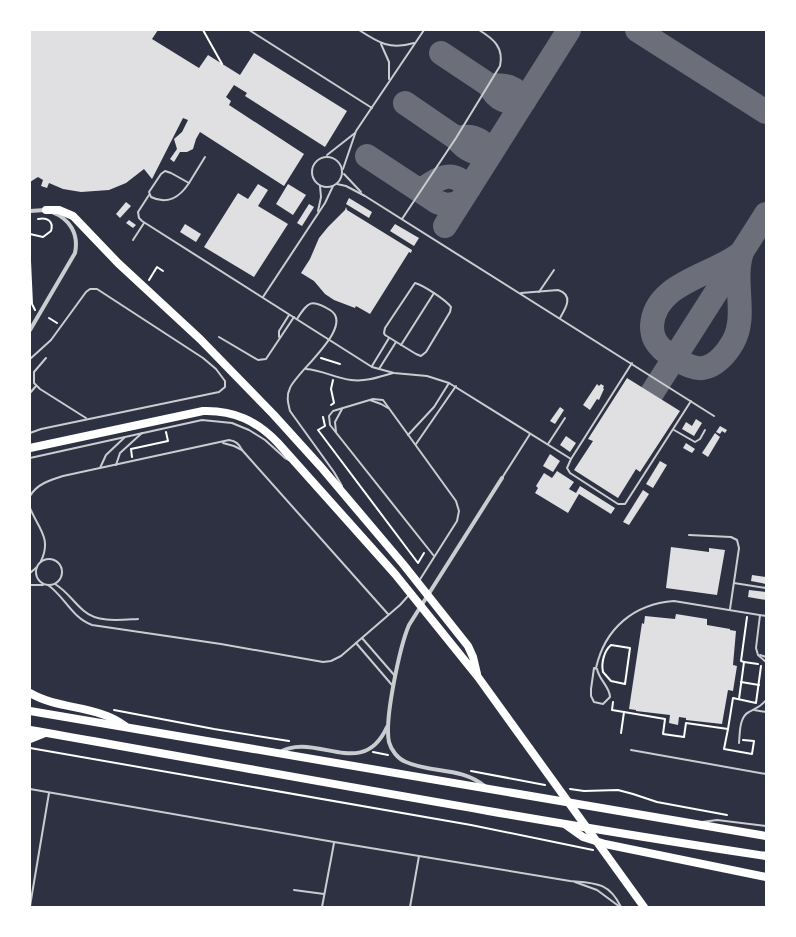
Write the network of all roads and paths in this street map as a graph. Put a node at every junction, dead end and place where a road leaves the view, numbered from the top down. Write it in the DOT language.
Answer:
graph roads {
  1 [pos="203,30"];
  2 [pos="249,30"];
  3 [pos="359,30"];
  4 [pos="424,30"];
  5 [pos="479,30"];
  6 [pos="414,43"];
  7 [pos="381,44"];
  8 [pos="222,64"];
  9 [pos="389,81"];
  10 [pos="372,108"];
  11 [pos="356,131"];
  12 [pos="326,156"];
  13 [pos="205,157"];
  14 [pos="343,169"];
  15 [pos="343,173"];
  16 [pos="189,183"];
  17 [pos="337,184"];
  18 [pos="320,185"];
  19 [pos="333,186"];
  20 [pos="149,195"];
  21 [pos="365,196"];
  22 [pos="46,210"];
  23 [pos="30,211"];
  24 [pos="317,213"];
  25 [pos="38,219"];
  26 [pos="402,219"];
  27 [pos="144,223"];
  28 [pos="30,234"];
  29 [pos="133,240"];
  30 [pos="30,261"];
  31 [pos="554,270"];
  32 [pos="163,271"];
  33 [pos="148,282"];
  34 [pos="539,292"];
  35 [pos="521,293"];
  36 [pos="434,294"];
  37 [pos="263,297"];
  38 [pos="35,310"];
  39 [pos="290,314"];
  40 [pos="49,318"];
  41 [pos="295,318"];
  42 [pos="560,318"];
  43 [pos="30,322"];
  44 [pos="62,325"];
  45 [pos="30,330"];
  46 [pos="219,337"];
  47 [pos="279,337"];
  48 [pos="390,338"];
  49 [pos="328,340"];
  50 [pos="396,342"];
  51 [pos="401,345"];
  52 [pos="316,356"];
  53 [pos="46,358"];
  54 [pos="30,359"];
  55 [pos="632,363"];
  56 [pos="340,364"];
  57 [pos="372,367"];
  58 [pos="306,369"];
  59 [pos="379,369"];
  60 [pos="394,373"];
  61 [pos="335,375"];
  62 [pos="449,383"];
  63 [pos="36,386"];
  64 [pos="456,386"];
  65 [pos="30,393"];
  66 [pos="691,401"];
  67 [pos="327,409"];
  68 [pos="342,409"];
  69 [pos="324,413"];
  70 [pos="714,416"];
  71 [pos="565,418"];
  72 [pos="88,419"];
  73 [pos="165,427"];
  74 [pos="673,430"];
  75 [pos="705,430"];
  76 [pos="144,432"];
  77 [pos="337,432"];
  78 [pos="30,433"];
  79 [pos="530,433"];
  80 [pos="408,435"];
  81 [pos="127,436"];
  82 [pos="415,444"];
  83 [pos="548,444"];
  84 [pos="30,448"];
  85 [pos="30,458"];
  86 [pos="571,459"];
  87 [pos="294,461"];
  88 [pos="132,462"];
  89 [pos="116,465"];
  90 [pos="100,468"];
  91 [pos="502,478"];
  92 [pos="344,495"];
  93 [pos="30,496"];
  94 [pos="30,508"];
  95 [pos="689,535"];
  96 [pos="428,548"];
  97 [pos="434,556"];
  98 [pos="40,563"];
  99 [pos="37,567"];
  100 [pos="30,573"];
  101 [pos="734,583"];
  102 [pos="44,584"];
  103 [pos="55,584"];
  104 [pos="30,585"];
  105 [pos="48,585"];
  106 [pos="766,588"];
  107 [pos="730,609"];
  108 [pos="748,612"];
  109 [pos="389,615"];
  110 [pos="760,615"];
  111 [pos="766,616"];
  112 [pos="138,619"];
  113 [pos="362,638"];
  114 [pos="356,643"];
  115 [pos="613,645"];
  116 [pos="758,655"];
  117 [pos="766,657"];
  118 [pos="744,662"];
  119 [pos="766,662"];
  120 [pos="596,668"];
  121 [pos="396,677"];
  122 [pos="478,677"];
  123 [pos="741,682"];
  124 [pos="759,685"];
  125 [pos="394,688"];
  126 [pos="30,693"];
  127 [pos="739,700"];
  128 [pos="766,700"];
  129 [pos="613,701"];
  130 [pos="754,710"];
  131 [pos="30,711"];
  132 [pos="624,712"];
  133 [pos="766,712"];
  134 [pos="388,725"];
  135 [pos="126,727"];
  136 [pos="728,729"];
  137 [pos="30,730"];
  138 [pos="621,732"];
  139 [pos="46,733"];
  140 [pos="30,738"];
  141 [pos="739,739"];
  142 [pos="739,743"];
  143 [pos="30,748"];
  144 [pos="631,750"];
  145 [pos="278,753"];
  146 [pos="766,774"];
  147 [pos="487,788"];
  148 [pos="30,789"];
  149 [pos="49,792"];
  150 [pos="564,824"];
  151 [pos="698,824"];
  152 [pos="766,826"];
  153 [pos="766,836"];
  154 [pos="334,842"];
  155 [pos="593,850"];
  156 [pos="419,856"];
  157 [pos="766,856"];
  158 [pos="766,877"];
  159 [pos="570,881"];
  160 [pos="31,889"];
  161 [pos="294,890"];
  162 [pos="324,894"];
  163 [pos="30,906"];
  164 [pos="322,907"];
  165 [pos="410,907"];
  166 [pos="621,907"];
  167 [pos="644,907"];
  1 -- 8 [label="path"];
  2 -- 10 [label="lane"];
  3 -- 7 [label="lane"];
  4 -- 6 [label="lane"];
  5 -- 26 [label="lane"];
  6 -- 7 [label="lane"];
  6 -- 9 [label="lane"];
  7 -- 9 [label="lane"];
  9 -- 10 [label="lane"];
  10 -- 11 [label="lane"];
  11 -- 12 [label="lane"];
  11 -- 14 [label="lane"];
  12 -- 14 [label="lane"];
  12 -- 18 [label="lane"];
  13 -- 16 [label="lane"];
  14 -- 15 [label="lane"];
  15 -- 17 [label="lane"];
  15 -- 21 [label="lane"];
  16 -- 20 [label="lane"];
  16 -- 20 [label="lane"];
  17 -- 19 [label="lane"];
  17 -- 21 [label="lane"];
  18 -- 19 [label="lane"];
  18 -- 24 [label="lane"];
  19 -- 24 [label="lane"];
  20 -- 27 [label="lane"];
  21 -- 26 [label="lane"];
  22 -- 23 [label="street"];
  22 -- 45 [label="street"];
  22 -- 92 [label="highway"];
  24 -- 37 [label="lane"];
  25 -- 28 [label="path"];
  26 -- 35 [label="lane"];
  27 -- 29 [label="lane"];
  27 -- 37 [label="lane"];
  30 -- 38 [label="path"];
  31 -- 34 [label="lane"];
  32 -- 33 [label="path"];
  34 -- 35 [label="lane"];
  34 -- 42 [label="lane"];
  35 -- 42 [label="lane"];
  36 -- 48 [label="lane"];
  36 -- 51 [label="lane"];
  36 -- 51 [label="lane"];
  37 -- 39 [label="lane"];
  39 -- 41 [label="lane"];
  39 -- 47 [label="lane"];
  40 -- 44 [label="path"];
  41 -- 47 [label="lane"];
  41 -- 49 [label="lane"];
  41 -- 49 [label="lane"];
  42 -- 55 [label="lane"];
  43 -- 45 [label="lane"];
  44 -- 54 [label="lane"];
  44 -- 72 [label="lane"];
  46 -- 47 [label="lane"];
  48 -- 50 [label="lane"];
  48 -- 57 [label="lane"];
  49 -- 52 [label="lane"];
  49 -- 57 [label="lane"];
  50 -- 51 [label="lane"];
  50 -- 59 [label="lane"];
  52 -- 56 [label="path"];
  52 -- 58 [label="lane"];
  53 -- 63 [label="lane"];
  55 -- 66 [label="lane"];
  55 -- 86 [label="lane"];
  57 -- 59 [label="lane"];
  58 -- 61 [label="lane"];
  58 -- 92 [label="lane"];
  59 -- 60 [label="lane"];
  60 -- 61 [label="lane"];
  60 -- 62 [label="lane"];
  61 -- 67 [label="path"];
  62 -- 64 [label="lane"];
  62 -- 80 [label="lane"];
  63 -- 65 [label="lane"];
  63 -- 72 [label="lane"];
  64 -- 79 [label="lane"];
  64 -- 82 [label="lane"];
  66 -- 70 [label="lane"];
  66 -- 74 [label="lane"];
  68 -- 77 [label="lane"];
  68 -- 77 [label="lane"];
  68 -- 80 [label="lane"];
  69 -- 96 [label="path"];
  71 -- 83 [label="lane"];
  72 -- 78 [label="lane"];
  73 -- 76 [label="lane"];
  73 -- 87 [label="lane"];
  73 -- 88 [label="path"];
  74 -- 75 [label="lane"];
  74 -- 86 [label="lane"];
  76 -- 81 [label="lane"];
  76 -- 89 [label="lane"];
  77 -- 96 [label="lane"];
  79 -- 83 [label="lane"];
  79 -- 91 [label="lane"];
  80 -- 82 [label="lane"];
  81 -- 85 [label="lane"];
  81 -- 90 [label="lane"];
  82 -- 97 [label="lane"];
  83 -- 86 [label="lane"];
  84 -- 87 [label="highway"];
  87 -- 122 [label="highway"];
  88 -- 89 [label="lane"];
  88 -- 109 [label="lane"];
  89 -- 90 [label="lane"];
  90 -- 93 [label="lane"];
  91 -- 121 [label="street"];
  92 -- 122 [label="highway"];
  94 -- 98 [label="lane"];
  95 -- 101 [label="lane"];
  96 -- 97 [label="lane"];
  97 -- 109 [label="lane"];
  98 -- 99 [label="lane"];
  98 -- 103 [label="lane"];
  99 -- 100 [label="lane"];
  99 -- 102 [label="lane"];
  101 -- 106 [label="lane"];
  101 -- 107 [label="lane"];
  102 -- 104 [label="lane"];
  102 -- 105 [label="lane"];
  103 -- 105 [label="lane"];
  103 -- 112 [label="lane"];
  105 -- 114 [label="lane"];
  107 -- 108 [label="lane"];
  107 -- 120 [label="lane"];
  108 -- 110 [label="lane"];
  108 -- 118 [label="path"];
  109 -- 113 [label="lane"];
  110 -- 111 [label="lane"];
  110 -- 116 [label="lane"];
  113 -- 114 [label="lane"];
  113 -- 121 [label="lane"];
  114 -- 125 [label="lane"];
  115 -- 115 [label="path"];
  116 -- 117 [label="lane"];
  116 -- 119 [label="lane"];
  118 -- 123 [label="path"];
  118 -- 124 [label="path"];
  120 -- 120 [label="lane"];
  121 -- 125 [label="street"];
  122 -- 167 [label="highway"];
  123 -- 124 [label="path"];
  123 -- 127 [label="path"];
  124 -- 127 [label="path"];
  125 -- 134 [label="street"];
  126 -- 135 [label="highway"];
  127 -- 136 [label="path"];
  128 -- 130 [label="lane"];
  129 -- 132 [label="path"];
  130 -- 133 [label="lane"];
  130 -- 141 [label="lane"];
  131 -- 135 [label="highway"];
  132 -- 136 [label="path"];
  132 -- 138 [label="path"];
  134 -- 145 [label="street"];
  134 -- 147 [label="street"];
  135 -- 145 [label="highway"];
  136 -- 141 [label="path"];
  137 -- 139 [label="highway"];
  139 -- 140 [label="highway"];
  139 -- 150 [label="highway"];
  141 -- 142 [label="lane"];
  143 -- 155 [label="path"];
  144 -- 146 [label="lane"];
  145 -- 147 [label="highway"];
  147 -- 151 [label="highway"];
  148 -- 149 [label="lane"];
  149 -- 154 [label="lane"];
  149 -- 160 [label="lane"];
  150 -- 157 [label="highway"];
  150 -- 158 [label="highway"];
  151 -- 152 [label="lane"];
  151 -- 153 [label="highway"];
  154 -- 156 [label="lane"];
  154 -- 162 [label="lane"];
  156 -- 159 [label="lane"];
  156 -- 165 [label="lane"];
  159 -- 166 [label="lane"];
  159 -- 166 [label="lane"];
  160 -- 163 [label="lane"];
  161 -- 162 [label="lane"];
  162 -- 164 [label="lane"];
}
